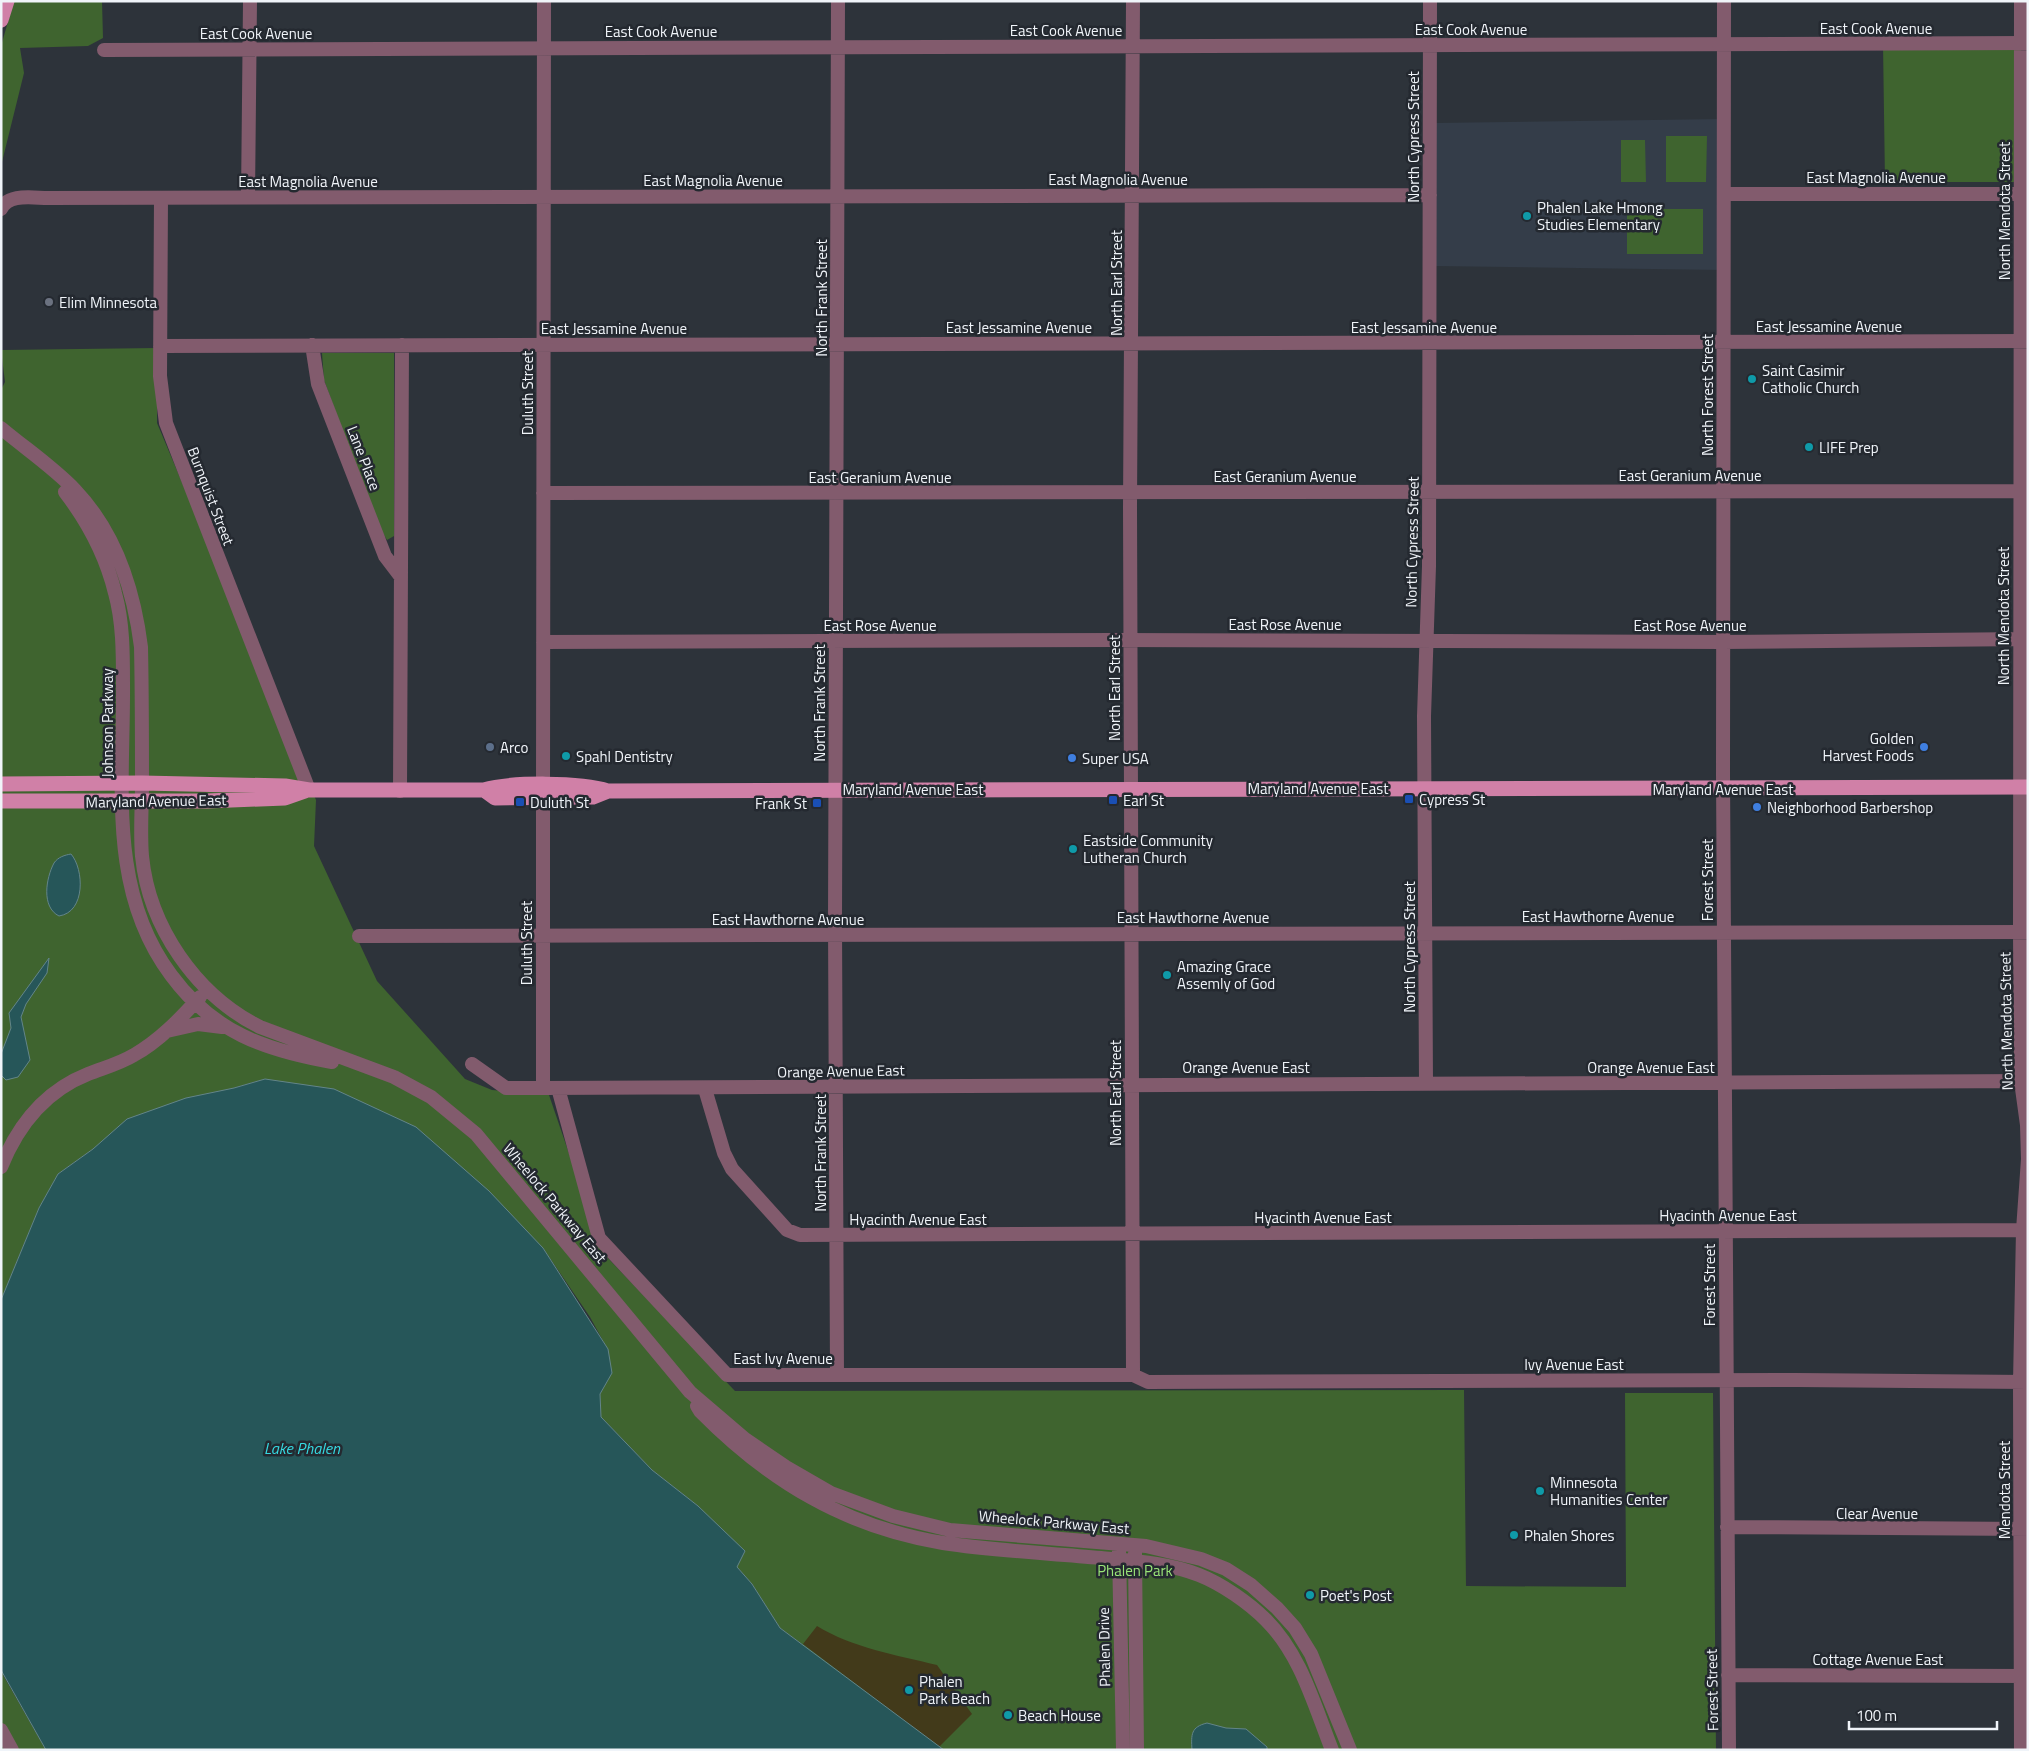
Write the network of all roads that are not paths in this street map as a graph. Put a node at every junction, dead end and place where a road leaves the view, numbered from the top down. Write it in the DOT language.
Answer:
graph roads {
  1 [pos="7,1"];
  2 [pos="250,1"];
  3 [pos="544,1"];
  4 [pos="838,1"];
  5 [pos="1133,1"];
  6 [pos="1430,1"];
  7 [pos="1724,1"];
  8 [pos="2021,1"];
  9 [pos="1,20"];
  10 [pos="2024,43"];
  11 [pos="1724,44"];
  12 [pos="1430,45"];
  13 [pos="1133,46"];
  14 [pos="544,47"];
  15 [pos="838,47"];
  16 [pos="250,49"];
  17 [pos="104,50"];
  18 [pos="1724,194"];
  19 [pos="2024,194"];
  20 [pos="1132,195"];
  21 [pos="1430,195"];
  22 [pos="838,196"];
  23 [pos="248,197"];
  24 [pos="544,197"];
  25 [pos="160,198"];
  26 [pos="1,209"];
  27 [pos="2024,341"];
  28 [pos="1132,343"];
  29 [pos="1429,343"];
  30 [pos="1724,343"];
  31 [pos="543,344"];
  32 [pos="837,344"];
  33 [pos="312,345"];
  34 [pos="402,345"];
  35 [pos="160,346"];
  36 [pos="1,428"];
  37 [pos="28,451"];
  38 [pos="2024,490"];
  39 [pos="1429,492"];
  40 [pos="1723,492"];
  41 [pos="543,493"];
  42 [pos="836,493"];
  43 [pos="1130,493"];
  44 [pos="401,577"];
  45 [pos="2024,639"];
  46 [pos="1131,640"];
  47 [pos="836,641"];
  48 [pos="1426,641"];
  49 [pos="543,642"];
  50 [pos="1723,642"];
  51 [pos="123,783"];
  52 [pos="142,783"];
  53 [pos="1,784"];
  54 [pos="2023,787"];
  55 [pos="1130,788"];
  56 [pos="1425,788"];
  57 [pos="1723,789"];
  58 [pos="309,790"];
  59 [pos="835,790"];
  60 [pos="400,791"];
  61 [pos="543,791"];
  62 [pos="1,801"];
  63 [pos="123,802"];
  64 [pos="142,802"];
  65 [pos="1425,932"];
  66 [pos="1723,932"];
  67 [pos="2024,932"];
  68 [pos="1130,933"];
  69 [pos="835,935"];
  70 [pos="358,936"];
  71 [pos="542,936"];
  72 [pos="208,989"];
  73 [pos="194,1003"];
  74 [pos="225,1028"];
  75 [pos="166,1031"];
  76 [pos="472,1064"];
  77 [pos="367,1068"];
  78 [pos="2025,1081"];
  79 [pos="1426,1083"];
  80 [pos="1131,1084"];
  81 [pos="1724,1084"];
  82 [pos="543,1088"];
  83 [pos="558,1088"];
  84 [pos="836,1088"];
  85 [pos="705,1089"];
  86 [pos="1,1167"];
  87 [pos="2025,1230"];
  88 [pos="1725,1232"];
  89 [pos="1132,1234"];
  90 [pos="836,1235"];
  91 [pos="837,1375"];
  92 [pos="1128,1375"];
  93 [pos="1726,1380"];
  94 [pos="2024,1383"];
  95 [pos="690,1392"];
  96 [pos="1727,1527"];
  97 [pos="2024,1529"];
  98 [pos="1119,1544"];
  99 [pos="1135,1545"];
  100 [pos="1119,1560"];
  101 [pos="1135,1561"];
  102 [pos="1728,1675"];
  103 [pos="2024,1676"];
  104 [pos="1,1730"];
  105 [pos="12,1750"];
  106 [pos="1123,1750"];
  107 [pos="1137,1750"];
  108 [pos="1332,1750"];
  109 [pos="1350,1750"];
  110 [pos="1728,1750"];
  111 [pos="2021,1750"];
  1 -- 9 [label="main road"];
  2 -- 16 [label="street"];
  3 -- 14 [label="street, Duluth Street"];
  4 -- 15 [label="street, North Frank Street"];
  5 -- 13 [label="street, North Earl Street"];
  6 -- 12 [label="street, North Cypress Street"];
  7 -- 11 [label="street, North Forest Street"];
  8 -- 10 [label="street, North Mendota Street"];
  10 -- 11 [label="street, East Cook Avenue"];
  10 -- 19 [label="street, North Mendota Street"];
  11 -- 12 [label="street, East Cook Avenue"];
  11 -- 18 [label="street, North Forest Street"];
  12 -- 13 [label="street, East Cook Avenue"];
  12 -- 21 [label="street, North Cypress Street"];
  13 -- 15 [label="street, East Cook Avenue"];
  13 -- 20 [label="street, North Earl Street"];
  14 -- 15 [label="street, East Cook Avenue"];
  14 -- 16 [label="street, East Cook Avenue"];
  14 -- 24 [label="street, Duluth Street"];
  15 -- 22 [label="street, North Frank Street"];
  16 -- 17 [label="street, East Cook Avenue"];
  16 -- 23 [label="street"];
  18 -- 19 [label="street, East Magnolia Avenue"];
  18 -- 30 [label="street, North Forest Street"];
  19 -- 27 [label="street, North Mendota Street"];
  20 -- 21 [label="street, East Magnolia Avenue"];
  20 -- 22 [label="street, East Magnolia Avenue"];
  20 -- 28 [label="street, North Earl Street"];
  21 -- 29 [label="street, North Cypress Street"];
  22 -- 24 [label="street, East Magnolia Avenue"];
  22 -- 32 [label="street, North Frank Street"];
  23 -- 24 [label="street, East Magnolia Avenue"];
  23 -- 25 [label="street, East Magnolia Avenue"];
  24 -- 31 [label="street, Duluth Street"];
  25 -- 26 [label="street, East Magnolia Avenue"];
  25 -- 35 [label="street, Burnquist Street"];
  27 -- 30 [label="street, East Jessamine Avenue"];
  27 -- 38 [label="street, North Mendota Street"];
  28 -- 29 [label="street, East Jessamine Avenue"];
  28 -- 32 [label="street, East Jessamine Avenue"];
  28 -- 43 [label="street, North Earl Street"];
  29 -- 30 [label="street, East Jessamine Avenue"];
  29 -- 39 [label="street, North Cypress Street"];
  30 -- 40 [label="street, North Forest Street"];
  31 -- 32 [label="street, East Jessamine Avenue"];
  31 -- 34 [label="street, East Jessamine Avenue"];
  31 -- 41 [label="street, Duluth Street"];
  32 -- 42 [label="street, North Frank Street"];
  33 -- 34 [label="street, East Jessamine Avenue"];
  33 -- 35 [label="street, East Jessamine Avenue"];
  33 -- 44 [label="street, Lane Place"];
  34 -- 44 [label="street, Lane Place"];
  35 -- 58 [label="street, Burnquist Street"];
  36 -- 37 [label="street, Johnson Parkway"];
  37 -- 51 [label="street, Johnson Parkway"];
  37 -- 52 [label="street, Johnson Parkway"];
  38 -- 40 [label="street, East Geranium Avenue"];
  38 -- 45 [label="street, North Mendota Street"];
  39 -- 40 [label="street, East Geranium Avenue"];
  39 -- 43 [label="street, East Geranium Avenue"];
  39 -- 48 [label="street, North Cypress Street"];
  40 -- 50 [label="street, North Forest Street"];
  41 -- 42 [label="street, East Geranium Avenue"];
  41 -- 49 [label="street, Duluth Street"];
  42 -- 43 [label="street, East Geranium Avenue"];
  42 -- 47 [label="street, North Frank Street"];
  43 -- 46 [label="street, North Earl Street"];
  44 -- 60 [label="street, Lane Place"];
  45 -- 50 [label="street, East Rose Avenue"];
  45 -- 54 [label="street, North Mendota Street"];
  46 -- 47 [label="street, East Rose Avenue"];
  46 -- 48 [label="street, East Rose Avenue"];
  46 -- 55 [label="street, North Earl Street"];
  47 -- 49 [label="street, East Rose Avenue"];
  47 -- 59 [label="street, North Frank Street"];
  48 -- 50 [label="street, East Rose Avenue"];
  48 -- 56 [label="street, North Cypress Street"];
  49 -- 61 [label="street, Duluth Street"];
  50 -- 57 [label="street, North Forest Street"];
  51 -- 52 [label="main road, Maryland Avenue East"];
  51 -- 53 [label="main road, Maryland Avenue East"];
  51 -- 63 [label="street, Johnson Parkway"];
  52 -- 58 [label="main road, Maryland Avenue East"];
  52 -- 64 [label="street, Johnson Parkway"];
  54 -- 57 [label="main road, Maryland Avenue East"];
  54 -- 67 [label="street, North Mendota Street"];
  55 -- 56 [label="main road, Maryland Avenue East"];
  55 -- 59 [label="main road, Maryland Avenue East"];
  55 -- 68 [label="street, North Earl Street"];
  56 -- 57 [label="main road, Maryland Avenue East"];
  56 -- 65 [label="street, North Cypress Street"];
  57 -- 66 [label="street, Forest Street"];
  58 -- 60 [label="main road, Maryland Avenue East"];
  58 -- 64 [label="main road, Maryland Avenue East"];
  59 -- 61 [label="main road, Maryland Avenue East"];
  59 -- 69 [label="street, North Frank Street"];
  60 -- 61 [label="main road, Maryland Avenue East"];
  61 -- 71 [label="street, Duluth Street"];
  62 -- 63 [label="main road, Maryland Avenue East"];
  63 -- 64 [label="main road, Maryland Avenue East"];
  63 -- 73 [label="street, Johnson Parkway"];
  64 -- 72 [label="street, Johnson Parkway"];
  65 -- 66 [label="street, East Hawthorne Avenue"];
  65 -- 68 [label="street, East Hawthorne Avenue"];
  65 -- 79 [label="street, North Cypress Street"];
  66 -- 67 [label="street, East Hawthorne Avenue"];
  66 -- 81 [label="street, Forest Street"];
  67 -- 78 [label="street, North Mendota Street"];
  68 -- 69 [label="street, East Hawthorne Avenue"];
  68 -- 80 [label="street, North Earl Street"];
  69 -- 71 [label="street, East Hawthorne Avenue"];
  69 -- 84 [label="street, North Frank Street"];
  70 -- 71 [label="street, East Hawthorne Avenue"];
  71 -- 82 [label="street, Duluth Street"];
  72 -- 73 [label="street"];
  72 -- 77 [label="street, Wheelock Parkway East"];
  73 -- 74 [label="street, Wheelock Parkway East"];
  73 -- 75 [label="street"];
  74 -- 75 [label="street"];
  74 -- 77 [label="street, Wheelock Parkway East"];
  75 -- 86 [label="street"];
  76 -- 82 [label="street, Orange Avenue East"];
  77 -- 95 [label="street, Wheelock Parkway East"];
  78 -- 81 [label="street, Orange Avenue East"];
  78 -- 87 [label="street, North Mendota Street"];
  79 -- 80 [label="street, Orange Avenue East"];
  79 -- 81 [label="street, Orange Avenue East"];
  80 -- 84 [label="street, Orange Avenue East"];
  80 -- 89 [label="street, North Earl Street"];
  81 -- 88 [label="street, Forest Street"];
  82 -- 83 [label="street, Orange Avenue East"];
  83 -- 85 [label="street, Orange Avenue East"];
  83 -- 91 [label="street, East Ivy Avenue"];
  84 -- 85 [label="street, Orange Avenue East"];
  84 -- 90 [label="street, North Frank Street"];
  85 -- 90 [label="street, Hyacinth Avenue East"];
  87 -- 88 [label="street, Hyacinth Avenue East"];
  87 -- 94 [label="street, Mendota Street"];
  88 -- 89 [label="street, Hyacinth Avenue East"];
  88 -- 93 [label="street, Forest Street"];
  89 -- 90 [label="street, Hyacinth Avenue East"];
  89 -- 92 [label="street, North Earl Street"];
  90 -- 91 [label="street, North Frank Street"];
  91 -- 92 [label="street, East Ivy Avenue"];
  92 -- 93 [label="street, Ivy Avenue East"];
  93 -- 94 [label="street, Ivy Avenue East"];
  93 -- 96 [label="street, Forest Street"];
  94 -- 97 [label="street, Mendota Street"];
  95 -- 98 [label="street, Wheelock Parkway East"];
  95 -- 100 [label="street, Wheelock Parkway East"];
  96 -- 97 [label="street, Clear Avenue"];
  96 -- 102 [label="street, Forest Street"];
  97 -- 103 [label="street, Mendota Street"];
  98 -- 99 [label="street, Wheelock Parkway East"];
  98 -- 100 [label="street, Phalen Drive"];
  99 -- 101 [label="street, Phalen Drive"];
  99 -- 109 [label="street, Wheelock Parkway East"];
  100 -- 101 [label="street, Wheelock Parkway East"];
  100 -- 106 [label="street, Phalen Drive"];
  101 -- 107 [label="street, Phalen Drive"];
  101 -- 108 [label="street, Wheelock Parkway East"];
  102 -- 103 [label="street, Cottage Avenue East"];
  102 -- 110 [label="street, Forest Street"];
  103 -- 111 [label="street, Mendota Street"];
  104 -- 105 [label="street"];
}
